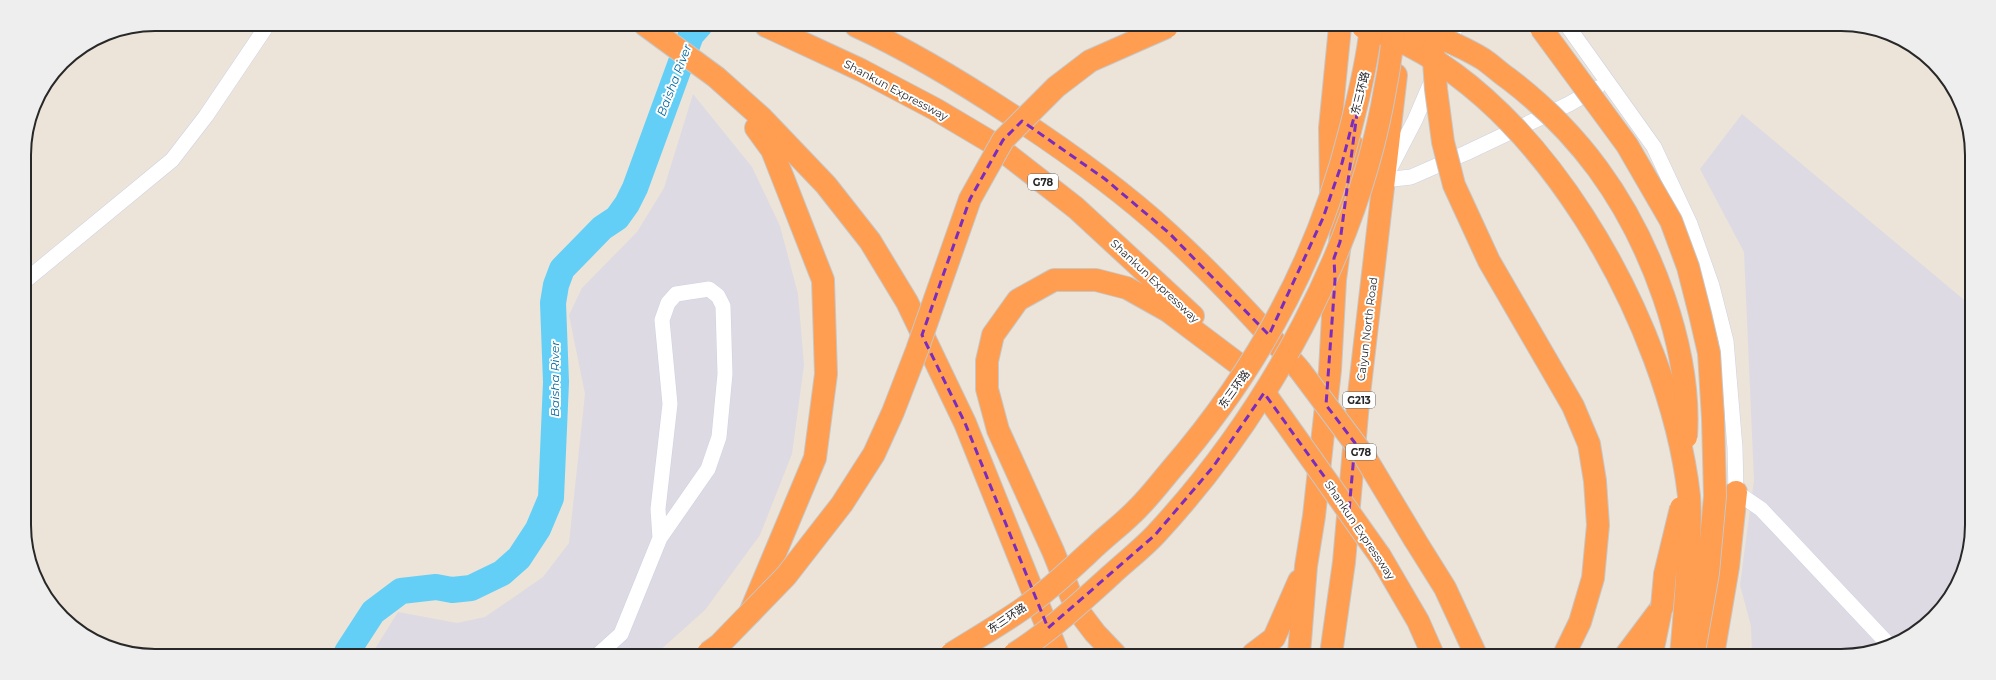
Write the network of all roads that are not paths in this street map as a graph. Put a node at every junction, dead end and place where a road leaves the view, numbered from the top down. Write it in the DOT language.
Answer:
graph roads {
  1 [pos="263,31"];
  2 [pos="653,31"];
  3 [pos="778,31"];
  4 [pos="867,31"];
  5 [pos="1157,31"];
  6 [pos="1340,31"];
  7 [pos="1364,31"];
  8 [pos="1371,31"];
  9 [pos="1377,31"];
  10 [pos="1393,31"];
  11 [pos="1402,31"];
  12 [pos="1424,31"];
  13 [pos="1432,31"];
  14 [pos="1454,31"];
  15 [pos="1543,31"];
  16 [pos="1571,31"];
  17 [pos="1607,83"];
  18 [pos="726,86"];
  19 [pos="1384,180"];
  20 [pos="31,276"];
  21 [pos="1336,280"];
  22 [pos="1245,369"];
  23 [pos="1736,492"];
  24 [pos="660,538"];
  25 [pos="1306,566"];
  26 [pos="1662,606"];
  27 [pos="749,615"];
  28 [pos="1337,620"];
  29 [pos="1885,641"];
  30 [pos="604,649"];
  31 [pos="714,649"];
  32 [pos="959,649"];
  33 [pos="1022,649"];
  34 [pos="1056,649"];
  35 [pos="1110,649"];
  36 [pos="1260,649"];
  37 [pos="1298,649"];
  38 [pos="1332,649"];
  39 [pos="1336,649"];
  40 [pos="1430,649"];
  41 [pos="1473,649"];
  42 [pos="1567,649"];
  43 [pos="1630,649"];
  44 [pos="1653,649"];
  45 [pos="1681,649"];
  46 [pos="1694,649"];
  47 [pos="1714,649"];
  1 -- 20 [label="street"];
  2 -- 18 [label="highway"];
  3 -- 22 [label="highway, Shankun Expressway / G78"];
  4 -- 41 [label="highway, G78, bridge"];
  5 -- 27 [label="highway, bridge"];
  6 -- 21 [label="highway"];
  7 -- 21 [label="highway, G213"];
  8 -- 32 [label="highway, 东三环路, bridge"];
  9 -- 45 [label="highway, bridge"];
  10 -- 33 [label="highway, 东三环路, bridge"];
  11 -- 19 [label="highway, Caiyun North Road"];
  12 -- 26 [label="highway, bridge"];
  13 -- 42 [label="highway, bridge"];
  14 -- 19 [label="street, G213"];
  15 -- 46 [label="highway, bridge"];
  16 -- 17 [label="street"];
  17 -- 19 [label="street"];
  17 -- 23 [label="street"];
  18 -- 27 [label="highway"];
  18 -- 34 [label="highway"];
  19 -- 28 [label="highway, Caiyun North Road / G213"];
  21 -- 25 [label="highway, G213"];
  22 -- 35 [label="highway"];
  22 -- 40 [label="highway, Shankun Expressway / G78, bridge"];
  23 -- 29 [label="street"];
  23 -- 47 [label="highway"];
  24 -- 24 [label="street"];
  24 -- 30 [label="street"];
  25 -- 36 [label="highway"];
  25 -- 37 [label="highway, G213"];
  26 -- 43 [label="highway"];
  26 -- 44 [label="highway"];
  27 -- 31 [label="highway, bridge"];
  28 -- 38 [label="highway, Caiyun North Road / G213"];
  28 -- 39 [label="highway"];
}
